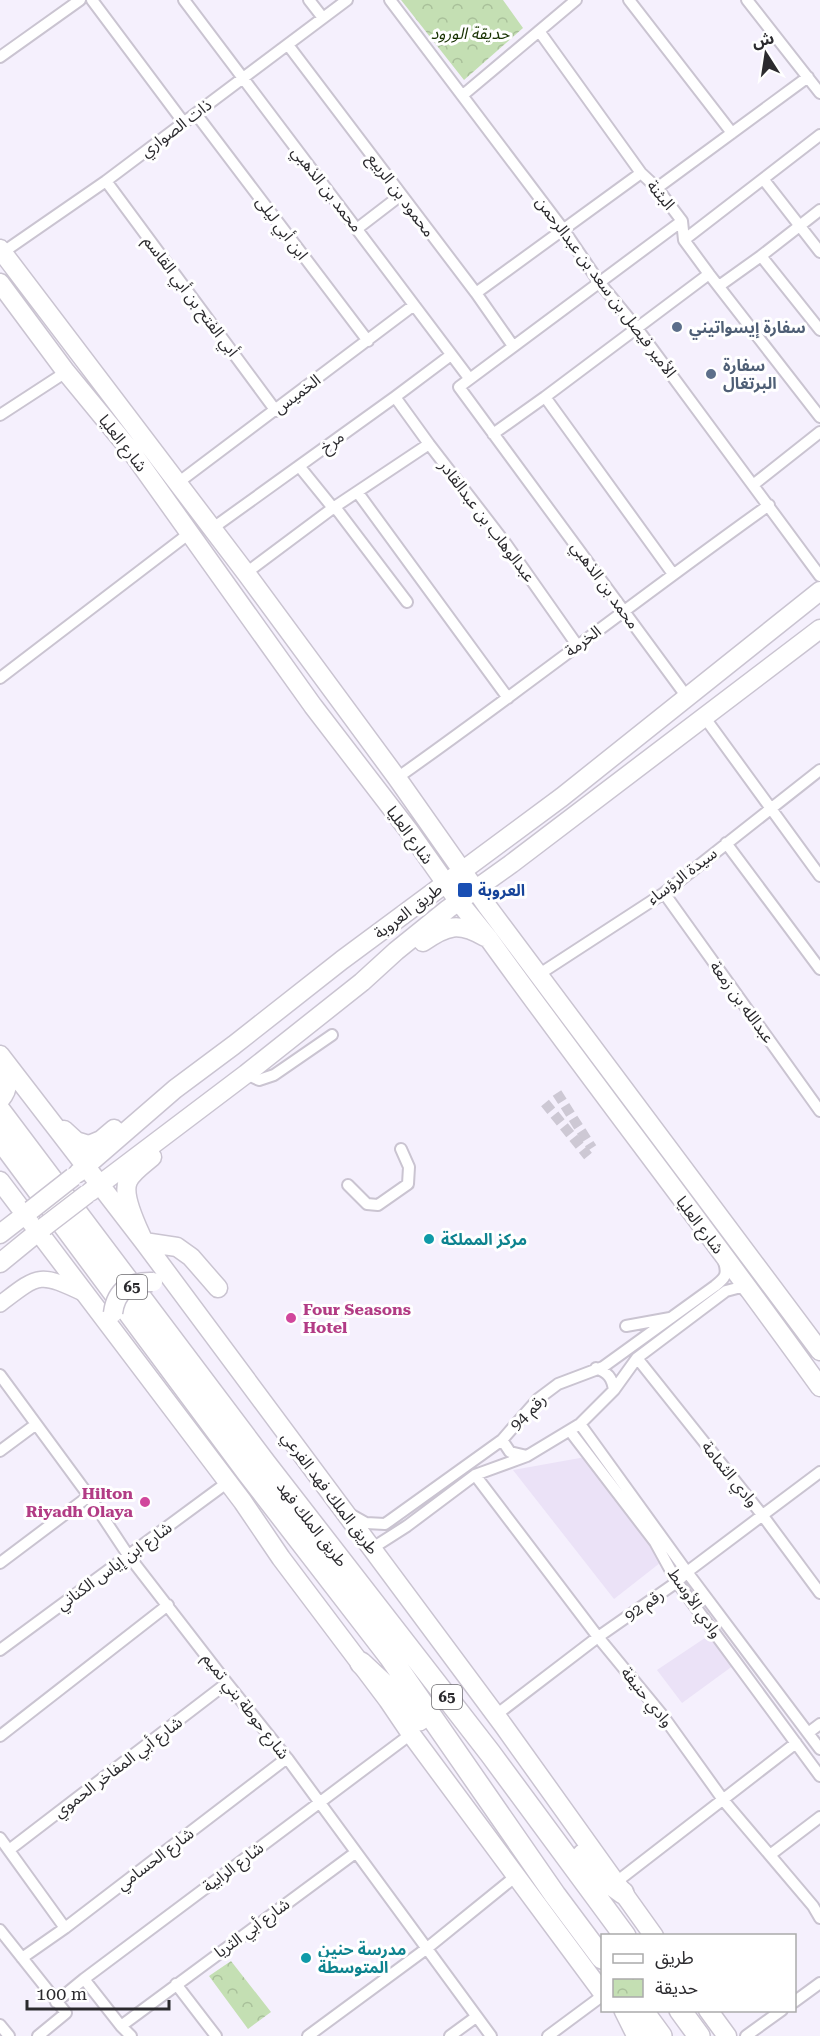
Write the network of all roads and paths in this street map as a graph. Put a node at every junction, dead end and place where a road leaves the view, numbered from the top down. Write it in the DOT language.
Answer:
graph roads {
  1 [pos="80,0"];
  2 [pos="92,0"];
  3 [pos="184,0"];
  4 [pos="309,0"];
  5 [pos="347,0"];
  6 [pos="390,0"];
  7 [pos="576,0"];
  8 [pos="629,0"];
  9 [pos="747,0"];
  10 [pos="323,18"];
  11 [pos="539,31"];
  12 [pos="288,45"];
  13 [pos="0,57"];
  14 [pos="808,77"];
  15 [pos="242,78"];
  16 [pos="820,93"];
  17 [pos="463,96"];
  18 [pos="196,114"];
  19 [pos="184,123"];
  20 [pos="732,133"];
  21 [pos="820,135"];
  22 [pos="641,173"];
  23 [pos="764,180"];
  24 [pos="106,181"];
  25 [pos="657,188"];
  26 [pos="401,195"];
  27 [pos="820,210"];
  28 [pos="682,221"];
  29 [pos="800,226"];
  30 [pos="357,228"];
  31 [pos="563,229"];
  32 [pos="684,240"];
  33 [pos="1,251"];
  34 [pos="820,252"];
  35 [pos="761,256"];
  36 [pos="708,274"];
  37 [pos="599,282"];
  38 [pos="0,283"];
  39 [pos="719,286"];
  40 [pos="476,293"];
  41 [pos="414,305"];
  42 [pos="636,327"];
  43 [pos="820,330"];
  44 [pos="368,341"];
  45 [pos="513,346"];
  46 [pos="451,355"];
  47 [pos="66,372"];
  48 [pos="469,378"];
  49 [pos="395,397"];
  50 [pos="545,398"];
  51 [pos="276,411"];
  52 [pos="0,415"];
  53 [pos="820,417"];
  54 [pos="820,432"];
  55 [pos="493,434"];
  56 [pos="144,438"];
  57 [pos="429,444"];
  58 [pos="299,466"];
  59 [pos="179,482"];
  60 [pos="154,483"];
  61 [pos="753,485"];
  62 [pos="358,493"];
  63 [pos="769,505"];
  64 [pos="333,508"];
  65 [pos="213,528"];
  66 [pos="190,532"];
  67 [pos="246,573"];
  68 [pos="673,574"];
  69 [pos="820,576"];
  70 [pos="820,591"];
  71 [pos="407,602"];
  72 [pos="623,610"];
  73 [pos="820,629"];
  74 [pos="577,645"];
  75 [pos="0,678"];
  76 [pos="687,697"];
  77 [pos="508,698"];
  78 [pos="705,718"];
  79 [pos="819,772"];
  80 [pos="397,778"];
  81 [pos="770,809"];
  82 [pos="726,843"];
  83 [pos="463,871"];
  84 [pos="820,876"];
  85 [pos="446,882"];
  86 [pos="476,890"];
  87 [pos="664,893"];
  88 [pos="459,902"];
  89 [pos="489,939"];
  90 [pos="820,969"];
  91 [pos="538,975"];
  92 [pos="362,982"];
  93 [pos="332,1035"];
  94 [pos="0,1055"];
  95 [pos="0,1066"];
  96 [pos="246,1074"];
  97 [pos="174,1089"];
  98 [pos="4,1094"];
  99 [pos="0,1111"];
  100 [pos="820,1111"];
  101 [pos="192,1113"];
  102 [pos="47,1117"];
  103 [pos="0,1139"];
  104 [pos="401,1149"];
  105 [pos="80,1172"];
  106 [pos="0,1181"];
  107 [pos="348,1185"];
  108 [pos="93,1189"];
  109 [pos="28,1212"];
  110 [pos="3,1230"];
  111 [pos="41,1230"];
  112 [pos="144,1242"];
  113 [pos="723,1256"];
  114 [pos="0,1263"];
  115 [pos="218,1288"];
  116 [pos="773,1288"];
  117 [pos="85,1294"];
  118 [pos="756,1299"];
  119 [pos="186,1300"];
  120 [pos="0,1304"];
  121 [pos="670,1318"];
  122 [pos="627,1326"];
  123 [pos="124,1344"];
  124 [pos="818,1345"];
  125 [pos="637,1358"];
  126 [pos="596,1368"];
  127 [pos="0,1376"];
  128 [pos="820,1387"];
  129 [pos="614,1390"];
  130 [pos="580,1424"];
  131 [pos="35,1425"];
  132 [pos="570,1431"];
  133 [pos="502,1440"];
  134 [pos="0,1452"];
  135 [pos="527,1456"];
  136 [pos="820,1472"];
  137 [pos="475,1475"];
  138 [pos="228,1482"];
  139 [pos="438,1488"];
  140 [pos="89,1497"];
  141 [pos="344,1511"];
  142 [pos="763,1516"];
  143 [pos="407,1526"];
  144 [pos="371,1549"];
  145 [pos="128,1555"];
  146 [pos="0,1563"];
  147 [pos="687,1572"];
  148 [pos="677,1582"];
  149 [pos="820,1593"];
  150 [pos="168,1605"];
  151 [pos="598,1637"];
  152 [pos="0,1650"];
  153 [pos="361,1663"];
  154 [pos="227,1683"];
  155 [pos="496,1715"];
  156 [pos="820,1724"];
  157 [pos="808,1733"];
  158 [pos="411,1734"];
  159 [pos="0,1736"];
  160 [pos="796,1743"];
  161 [pos="820,1749"];
  162 [pos="287,1758"];
  163 [pos="458,1758"];
  164 [pos="501,1768"];
  165 [pos="820,1776"];
  166 [pos="724,1801"];
  167 [pos="320,1802"];
  168 [pos="820,1817"];
  169 [pos="0,1838"];
  170 [pos="9,1850"];
  171 [pos="355,1853"];
  172 [pos="770,1855"];
  173 [pos="516,1876"];
  174 [pos="619,1888"];
  175 [pos="816,1904"];
  176 [pos="820,1918"];
  177 [pos="65,1928"];
  178 [pos="0,1930"];
  179 [pos="624,1934"];
  180 [pos="653,1934"];
  181 [pos="586,1936"];
  182 [pos="426,1948"];
  183 [pos="601,1955"];
  184 [pos="22,1958"];
  185 [pos="601,1964"];
  186 [pos="84,1979"];
  187 [pos="820,1983"];
  188 [pos="177,1984"];
  189 [pos="601,1991"];
  190 [pos="601,1996"];
  191 [pos="796,2001"];
  192 [pos="56,2002"];
  193 [pos="619,2012"];
  194 [pos="626,2012"];
  195 [pos="643,2012"];
  196 [pos="681,2012"];
  197 [pos="709,2012"];
  198 [pos="779,2012"];
  199 [pos="476,2017"];
  200 [pos="0,2025"];
  201 [pos="121,2026"];
  202 [pos="9,2036"];
  203 [pos="38,2036"];
  204 [pos="132,2036"];
  205 [pos="216,2036"];
  206 [pos="308,2036"];
  207 [pos="450,2036"];
  208 [pos="491,2036"];
  209 [pos="548,2036"];
  210 [pos="637,2036"];
  211 [pos="661,2036"];
  212 [pos="699,2036"];
  213 [pos="727,2036"];
  214 [pos="746,2036"];
  1 -- 13 [label="street"];
  2 -- 19 [label="street"];
  3 -- 15 [label="street, محمد بن الذهبي"];
  4 -- 10 [label="street"];
  5 -- 10 [label="street, ذات الصواري"];
  6 -- 17 [label="street, الأمير فيصل بن سعد بن عبدالرحمن"];
  7 -- 11 [label="street"];
  8 -- 20 [label="street"];
  9 -- 14 [label="street"];
  10 -- 12 [label="street, ذات الصواري"];
  11 -- 17 [label="street"];
  11 -- 22 [label="street, البثنة"];
  12 -- 15 [label="street, ذات الصواري"];
  12 -- 26 [label="street, محمود بن الربيع"];
  14 -- 16 [label="street"];
  14 -- 20 [label="street"];
  15 -- 18 [label="street, ذات الصواري"];
  15 -- 30 [label="street, محمد بن الذهبي"];
  17 -- 31 [label="street, الأمير فيصل بن سعد بن عبدالرحمن"];
  18 -- 19 [label="street, ذات الصواري"];
  18 -- 44 [label="street, ابن أبي ليلى"];
  19 -- 24 [label="street, ذات الصواري"];
  20 -- 25 [label="street"];
  21 -- 23 [label="street"];
  22 -- 25 [label="street, البثنة"];
  22 -- 31 [label="street"];
  23 -- 29 [label="street"];
  23 -- 32 [label="street"];
  24 -- 33 [label="street, ذات الصواري"];
  24 -- 51 [label="street, أبي الفتح بن أبي القاسم"];
  25 -- 28 [label="street, البثنة"];
  26 -- 30 [label="street"];
  26 -- 40 [label="street, محمود بن الربيع"];
  27 -- 29 [label="street"];
  28 -- 32 [label="street, البثنة"];
  28 -- 37 [label="street"];
  29 -- 34 [label="street"];
  29 -- 35 [label="street"];
  30 -- 41 [label="street, محمد بن الذهبي"];
  31 -- 37 [label="street, الأمير فيصل بن سعد بن عبدالرحمن"];
  31 -- 40 [label="street"];
  32 -- 36 [label="street, البثنة"];
  33 -- 56 [label="main road, شارع العليا"];
  35 -- 39 [label="street"];
  35 -- 43 [label="street"];
  36 -- 39 [label="street, البثنة"];
  36 -- 42 [label="street"];
  37 -- 42 [label="street, الأمير فيصل بن سعد بن عبدالرحمن"];
  37 -- 45 [label="street"];
  38 -- 47 [label="main road, شارع العليا"];
  39 -- 53 [label="street, البثنة"];
  40 -- 45 [label="street, محمود بن الربيع"];
  41 -- 44 [label="street, الخميس"];
  41 -- 46 [label="street, محمد بن الذهبي"];
  42 -- 50 [label="street"];
  42 -- 61 [label="street, الأمير فيصل بن سعد بن عبدالرحمن"];
  44 -- 51 [label="street, الخميس"];
  45 -- 48 [label="street"];
  46 -- 48 [label="street, محمد بن الذهبي"];
  46 -- 49 [label="street, مرخ"];
  47 -- 52 [label="street"];
  47 -- 60 [label="main road, شارع العليا"];
  48 -- 55 [label="street, محمد بن الذهبي"];
  49 -- 57 [label="street, عبدالوهاب بن عبدالقادر"];
  49 -- 58 [label="street, مرخ"];
  50 -- 55 [label="street"];
  50 -- 68 [label="street"];
  51 -- 59 [label="street, الخميس"];
  54 -- 61 [label="street"];
  55 -- 72 [label="street, محمد بن الذهبي"];
  56 -- 59 [label="main road, شارع العليا"];
  56 -- 60 [label="main road"];
  57 -- 62 [label="street"];
  57 -- 74 [label="street, عبدالوهاب بن عبدالقادر"];
  58 -- 64 [label="street"];
  58 -- 65 [label="street, مرخ"];
  59 -- 65 [label="main road, شارع العليا"];
  60 -- 66 [label="main road, شارع العليا"];
  61 -- 63 [label="street, الأمير فيصل بن سعد بن عبدالرحمن"];
  62 -- 64 [label="street"];
  62 -- 77 [label="street"];
  63 -- 68 [label="street, الخرمة"];
  63 -- 69 [label="street, الأمير فيصل بن سعد بن عبدالرحمن"];
  64 -- 67 [label="street"];
  64 -- 71 [label="street"];
  65 -- 67 [label="main road, شارع العليا"];
  66 -- 75 [label="street"];
  66 -- 85 [label="main road, شارع العليا"];
  67 -- 80 [label="main road, شارع العليا"];
  68 -- 72 [label="street, الخرمة"];
  70 -- 76 [label="main road, طريق العروبة"];
  72 -- 74 [label="street, الخرمة"];
  72 -- 76 [label="street, محمد بن الذهبي"];
  73 -- 78 [label="main road, طريق العروبة"];
  74 -- 77 [label="street, الخرمة"];
  76 -- 83 [label="main road, طريق العروبة"];
  77 -- 80 [label="street, الخرمة"];
  78 -- 81 [label="street"];
  78 -- 86 [label="main road, طريق العروبة"];
  79 -- 81 [label="street, سيدة الرؤساء"];
  80 -- 83 [label="main road, شارع العليا"];
  81 -- 82 [label="street, سيدة الرؤساء"];
  81 -- 84 [label="street"];
  82 -- 87 [label="street, سيدة الرؤساء"];
  82 -- 90 [label="street"];
  83 -- 85 [label="main road, طريق العروبة"];
  83 -- 86 [label="main road, شارع العليا"];
  85 -- 88 [label="main road, شارع العليا"];
  85 -- 97 [label="main road, طريق العروبة"];
  86 -- 88 [label="main road, طريق العروبة"];
  86 -- 91 [label="main road, شارع العليا"];
  87 -- 91 [label="street, سيدة الرؤساء"];
  87 -- 100 [label="street, عبدالله بن زمعة"];
  88 -- 89 [label="main road, شارع العليا"];
  88 -- 92 [label="main road, طريق العروبة"];
  89 -- 92 [label="main road"];
  89 -- 113 [label="main road, شارع العليا"];
  91 -- 116 [label="main road, شارع العليا"];
  92 -- 96 [label="main road, طريق العروبة"];
  93 -- 96 [label="street"];
  94 -- 102 [label="main road, طريق الملك فهد الفرعي"];
  95 -- 98 [label="main road"];
  96 -- 101 [label="main road, طريق العروبة"];
  97 -- 102 [label="main road"];
  97 -- 105 [label="main road, طريق العروبة"];
  99 -- 164 [label="highway, طريق الملك فهد / 65"];
  101 -- 108 [label="main road, طريق العروبة"];
  101 -- 112 [label="main road"];
  102 -- 105 [label="main road, طريق الملك فهد الفرعي"];
  103 -- 163 [label="highway, طريق الملك فهد / 65"];
  104 -- 107 [label="street"];
  105 -- 108 [label="main road, طريق الملك فهد الفرعي"];
  105 -- 109 [label="main road, طريق العروبة, bridge"];
  106 -- 109 [label="main road"];
  108 -- 111 [label="main road, طريق العروبة, bridge"];
  108 -- 112 [label="main road, طريق الملك فهد الفرعي"];
  109 -- 110 [label="main road, طريق العروبة"];
  109 -- 111 [label="main road"];
  111 -- 114 [label="main road, طريق العروبة"];
  111 -- 117 [label="main road"];
  112 -- 115 [label="main road"];
  112 -- 119 [label="main road, طريق الملك فهد الفرعي"];
  113 -- 118 [label="main road, شارع العليا"];
  113 -- 121 [label="street, رقم 94"];
  116 -- 118 [label="main road"];
  116 -- 124 [label="main road, شارع العليا"];
  117 -- 120 [label="street"];
  117 -- 123 [label="main road"];
  118 -- 125 [label="street, رقم 94"];
  118 -- 128 [label="main road, شارع العليا"];
  119 -- 123 [label="main road, bridge"];
  119 -- 141 [label="main road, طريق الملك فهد الفرعي"];
  121 -- 122 [label="street"];
  121 -- 126 [label="street, رقم 94"];
  123 -- 138 [label="main road"];
  125 -- 129 [label="street, رقم 94"];
  125 -- 142 [label="street, وادي الثمامة"];
  126 -- 129 [label="street"];
  126 -- 133 [label="street, رقم 94"];
  127 -- 131 [label="street, شارع حوطة بني تميم"];
  129 -- 130 [label="street, رقم 94"];
  130 -- 132 [label="street, رقم 94"];
  130 -- 147 [label="street, وادي الأوسط"];
  131 -- 134 [label="street"];
  131 -- 140 [label="street, شارع حوطة بني تميم"];
  132 -- 135 [label="street, رقم 94"];
  132 -- 148 [label="street, وادي الأوسط"];
  133 -- 135 [label="street"];
  133 -- 139 [label="street, رقم 94"];
  135 -- 137 [label="street, رقم 94"];
  136 -- 142 [label="street, رقم 92"];
  137 -- 143 [label="street, رقم 94"];
  137 -- 151 [label="street, وادي حنيفة"];
  138 -- 145 [label="street, شارع ابن إياس الكناني"];
  138 -- 153 [label="main road"];
  139 -- 141 [label="street, رقم 94"];
  139 -- 143 [label="street"];
  140 -- 145 [label="street, شارع حوطة بني تميم"];
  140 -- 146 [label="street"];
  141 -- 144 [label="main road, طريق الملك فهد الفرعي"];
  142 -- 147 [label="street, رقم 92"];
  142 -- 149 [label="street, وادي الثمامة"];
  143 -- 144 [label="street, رقم 94"];
  144 -- 155 [label="main road, طريق الملك فهد الفرعي"];
  145 -- 150 [label="street, شارع حوطة بني تميم"];
  145 -- 152 [label="street, شارع ابن إياس الكناني"];
  147 -- 148 [label="street, رقم 92"];
  147 -- 157 [label="street, وادي الأوسط"];
  148 -- 151 [label="street, رقم 92"];
  148 -- 160 [label="street, وادي الأوسط"];
  150 -- 154 [label="street, شارع حوطة بني تميم"];
  150 -- 159 [label="street"];
  151 -- 155 [label="street, رقم 92"];
  151 -- 166 [label="street, وادي حنيفة"];
  153 -- 158 [label="main road"];
  153 -- 163 [label="highway"];
  154 -- 162 [label="street, شارع حوطة بني تميم"];
  154 -- 170 [label="street, شارع أبي المفاخر الحموي"];
  155 -- 174 [label="main road, طريق الملك فهد الفرعي"];
  156 -- 157 [label="street"];
  157 -- 161 [label="street, وادي الأوسط"];
  158 -- 167 [label="street, شارع الرابية"];
  158 -- 173 [label="main road"];
  160 -- 165 [label="street, وادي الأوسط"];
  160 -- 166 [label="street"];
  162 -- 167 [label="street, شارع حوطة بني تميم"];
  162 -- 177 [label="street, شارع الحسامي"];
  163 -- 181 [label="highway, طريق الملك فهد / 65"];
  164 -- 174 [label="highway"];
  164 -- 179 [label="highway, طريق الملك فهد / 65"];
  166 -- 172 [label="street, وادي حنيفة"];
  166 -- 174 [label="street"];
  167 -- 171 [label="street, شارع حوطة بني تميم"];
  167 -- 186 [label="street, شارع الرابية"];
  168 -- 172 [label="street"];
  169 -- 170 [label="street"];
  170 -- 177 [label="street"];
  171 -- 182 [label="street, شارع حوطة بني تميم"];
  171 -- 188 [label="street, شارع أبي الثريا"];
  172 -- 175 [label="street, وادي حنيفة"];
  173 -- 182 [label="street"];
  173 -- 189 [label="main road"];
  174 -- 180 [label="main road, طريق الملك فهد الفرعي"];
  175 -- 176 [label="street, وادي حنيفة"];
  177 -- 184 [label="street, شارع الحسامي"];
  178 -- 184 [label="street"];
  181 -- 183 [label="highway, طريق الملك فهد / 65"];
  181 -- 185 [label="highway"];
  182 -- 199 [label="street, شارع حوطة بني تميم"];
  182 -- 206 [label="street"];
  184 -- 192 [label="street"];
  186 -- 192 [label="street, شارع الرابية"];
  186 -- 201 [label="street"];
  187 -- 191 [label="street"];
  188 -- 201 [label="street, شارع أبي الثريا"];
  188 -- 205 [label="street"];
  190 -- 209 [label="street"];
  192 -- 203 [label="street"];
  193 -- 210 [label="main road"];
  194 -- 210 [label="highway"];
  195 -- 211 [label="highway"];
  196 -- 212 [label="highway"];
  197 -- 213 [label="main road"];
  198 -- 214 [label="street"];
  199 -- 207 [label="street"];
  199 -- 208 [label="street, شارع حوطة بني تميم"];
  200 -- 202 [label="street"];
  201 -- 204 [label="street"];
}
